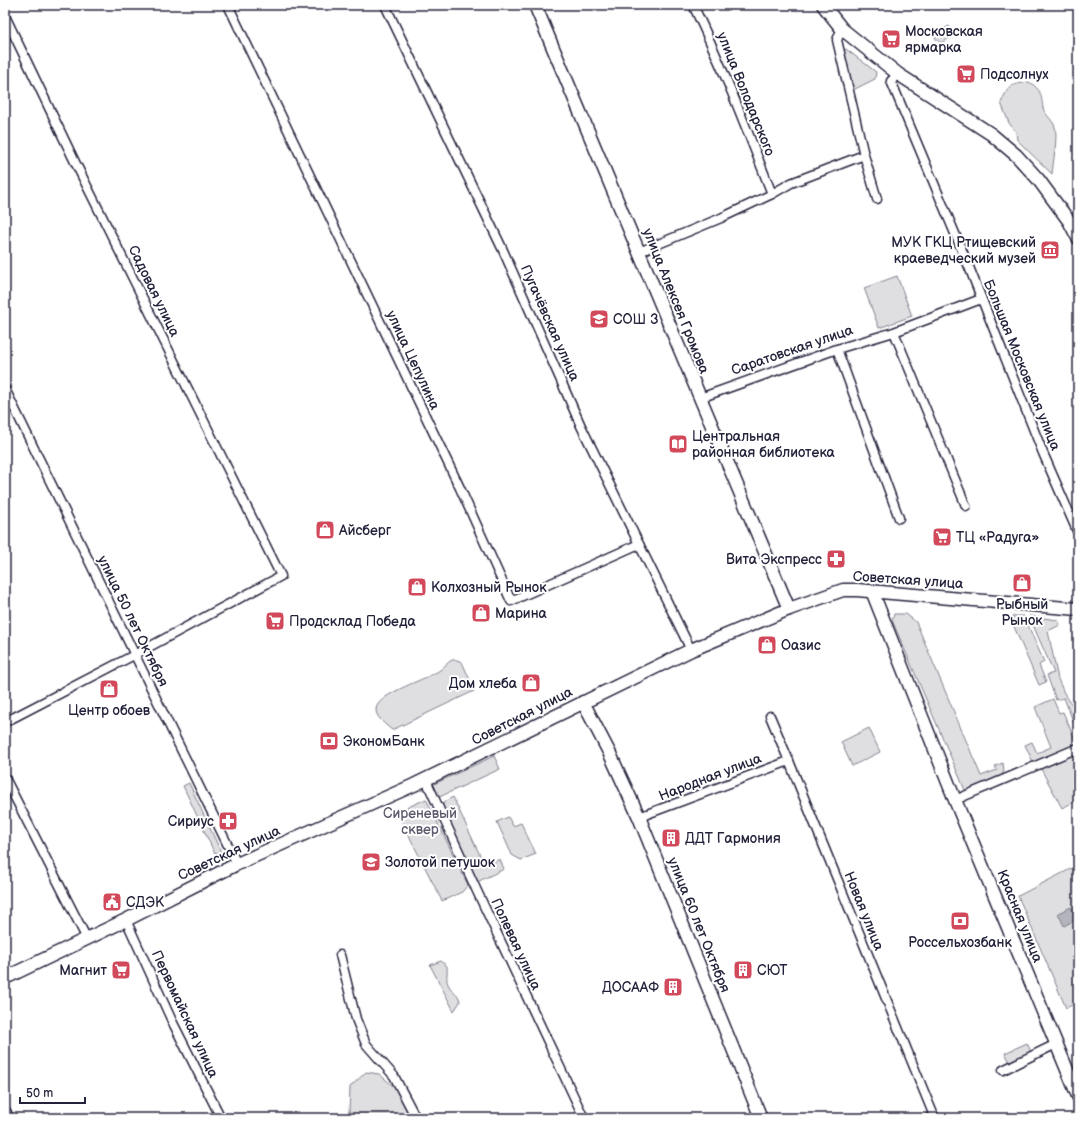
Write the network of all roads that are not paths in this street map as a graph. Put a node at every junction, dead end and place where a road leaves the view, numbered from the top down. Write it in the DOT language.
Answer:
graph roads {
  1 [pos="228,5"];
  2 [pos="385,5"];
  3 [pos="535,5"];
  4 [pos="693,5"];
  5 [pos="823,5"];
  6 [pos="5,16"];
  7 [pos="842,29"];
  8 [pos="898,74"];
  9 [pos="864,155"];
  10 [pos="772,194"];
  11 [pos="877,199"];
  12 [pos="1078,238"];
  13 [pos="639,252"];
  14 [pos="981,299"];
  15 [pos="894,332"];
  16 [pos="837,349"];
  17 [pos="5,389"];
  18 [pos="700,398"];
  19 [pos="966,506"];
  20 [pos="899,518"];
  21 [pos="1078,533"];
  22 [pos="639,544"];
  23 [pos="872,592"];
  24 [pos="789,609"];
  25 [pos="1078,609"];
  26 [pos="691,650"];
  27 [pos="136,654"];
  28 [pos="583,702"];
  29 [pos="770,716"];
  30 [pos="5,722"];
  31 [pos="1078,748"];
  32 [pos="789,761"];
  33 [pos="5,778"];
  34 [pos="426,780"];
  35 [pos="955,800"];
  36 [pos="639,817"];
  37 [pos="237,864"];
  38 [pos="126,920"];
  39 [pos="87,939"];
  40 [pos="340,956"];
  41 [pos="5,978"];
  42 [pos="1056,1044"];
  43 [pos="1003,1070"];
  44 [pos="1078,1096"];
  45 [pos="5,1113"];
  46 [pos="931,1117"];
  47 [pos="7,1118"];
  48 [pos="221,1118"];
  49 [pos="416,1118"];
  50 [pos="584,1118"];
  51 [pos="760,1118"];
  1 -- 22 [label="street, улица Цепулина"];
  2 -- 22 [label="street, Пугачёвская улица"];
  3 -- 13 [label="street, улица Алексея Громова"];
  4 -- 10 [label="street, улица Володарского"];
  5 -- 7 [label="street"];
  6 -- 27 [label="street, Садовая улица"];
  7 -- 8 [label="street"];
  7 -- 9 [label="street"];
  8 -- 12 [label="street"];
  8 -- 14 [label="street, Большая Московская улица"];
  9 -- 10 [label="street"];
  9 -- 11 [label="street"];
  10 -- 13 [label="street"];
  13 -- 18 [label="street, улица Алексея Громова"];
  14 -- 15 [label="street, Саратовская улица"];
  14 -- 21 [label="street, Большая Московская улица"];
  15 -- 16 [label="street, Саратовская улица"];
  15 -- 19 [label="street"];
  16 -- 18 [label="street, Саратовская улица"];
  16 -- 20 [label="street"];
  17 -- 27 [label="street, улица 50 лет Октября"];
  18 -- 24 [label="street, улица Алексея Громова"];
  22 -- 26 [label="street, Пугачёвская улица"];
  23 -- 24 [label="street, Советская улица"];
  23 -- 25 [label="street, Советская улица"];
  23 -- 35 [label="street, Красная улица"];
  24 -- 26 [label="street, Советская улица"];
  26 -- 28 [label="street, Советская улица"];
  27 -- 30 [label="street"];
  27 -- 37 [label="street, улица 50 лет Октября"];
  28 -- 34 [label="street, Советская улица"];
  28 -- 36 [label="street, улица 60 лет Октября"];
  29 -- 32 [label="street, Новая улица"];
  31 -- 35 [label="street"];
  32 -- 36 [label="street, Народная улица"];
  32 -- 46 [label="street, Новая улица"];
  33 -- 39 [label="street"];
  34 -- 37 [label="street, Советская улица"];
  34 -- 50 [label="street, Полевая улица"];
  35 -- 42 [label="street, Красная улица"];
  36 -- 51 [label="street, улица 60 лет Октября"];
  37 -- 38 [label="street, Советская улица"];
  38 -- 39 [label="street, Советская улица"];
  38 -- 48 [label="street, Первомайская улица"];
  39 -- 41 [label="street, Советская улица"];
  40 -- 49 [label="street"];
  42 -- 43 [label="street"];
  42 -- 44 [label="street, Красная улица"];
  45 -- 47 [label="street"];
}
